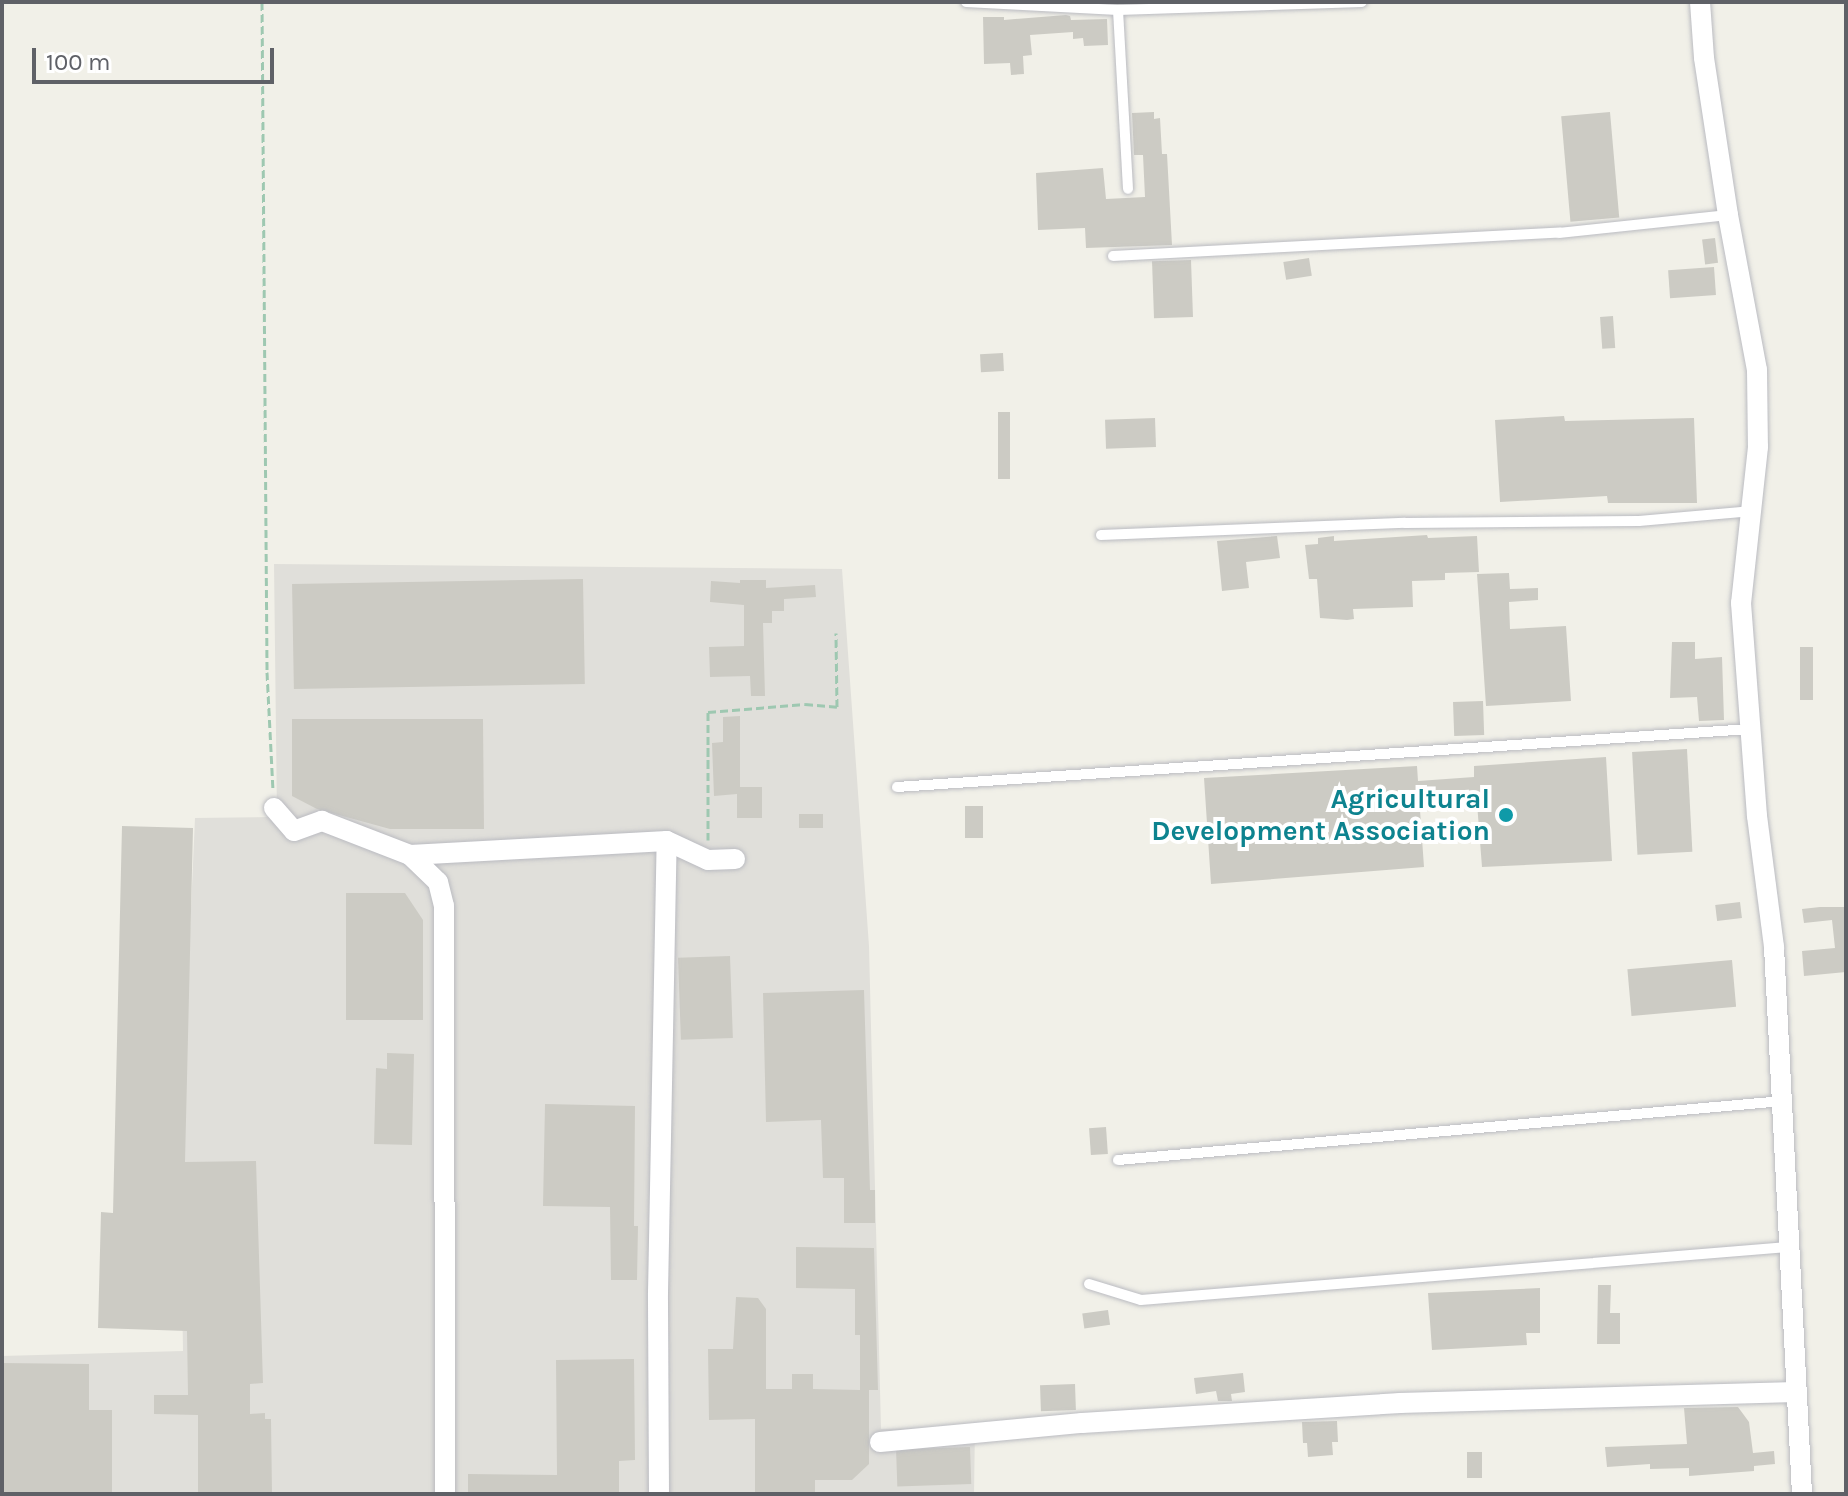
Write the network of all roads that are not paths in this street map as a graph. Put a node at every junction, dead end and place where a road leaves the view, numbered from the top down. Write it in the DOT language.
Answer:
graph roads {
  1 [pos="966,2"];
  2 [pos="1362,2"];
  3 [pos="1700,2"];
  4 [pos="1118,10"];
  5 [pos="1128,189"];
  6 [pos="1728,215"];
  7 [pos="1113,256"];
  8 [pos="1753,511"];
  9 [pos="1101,535"];
  10 [pos="1749,729"];
  11 [pos="897,787"];
  12 [pos="274,808"];
  13 [pos="667,841"];
  14 [pos="410,855"];
  15 [pos="735,859"];
  16 [pos="1783,1101"];
  17 [pos="1118,1160"];
  18 [pos="1788,1247"];
  19 [pos="1089,1284"];
  20 [pos="1795,1392"];
  21 [pos="880,1442"];
  22 [pos="445,1494"];
  23 [pos="659,1494"];
  24 [pos="1802,1494"];
  1 -- 4 [label="lane"];
  2 -- 4 [label="lane"];
  3 -- 6 [label="street"];
  4 -- 5 [label="lane"];
  6 -- 7 [label="lane"];
  6 -- 8 [label="street"];
  8 -- 9 [label="lane"];
  8 -- 10 [label="street"];
  10 -- 11 [label="lane"];
  10 -- 16 [label="street"];
  12 -- 14 [label="street"];
  13 -- 14 [label="street"];
  13 -- 15 [label="street"];
  13 -- 23 [label="street"];
  14 -- 22 [label="street"];
  16 -- 17 [label="lane"];
  16 -- 18 [label="street"];
  18 -- 19 [label="lane"];
  18 -- 20 [label="street"];
  20 -- 21 [label="street"];
  20 -- 24 [label="street"];
}
